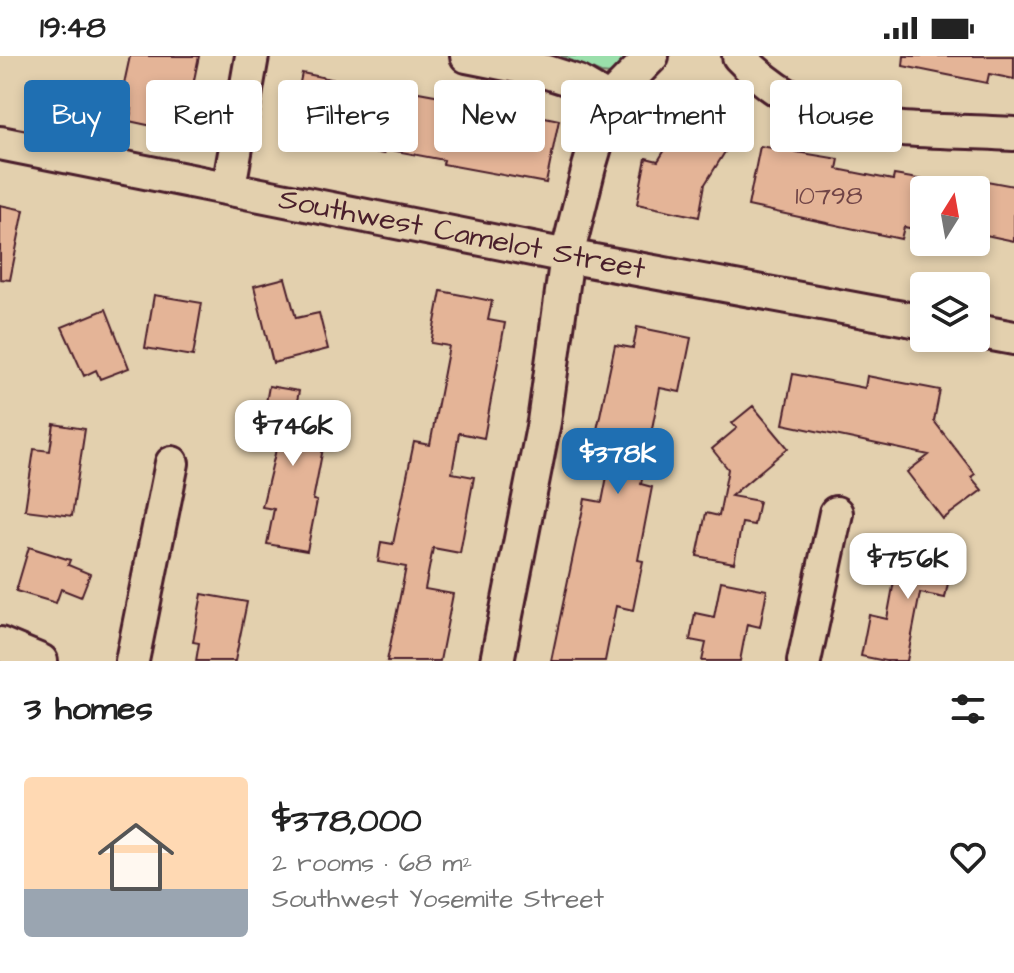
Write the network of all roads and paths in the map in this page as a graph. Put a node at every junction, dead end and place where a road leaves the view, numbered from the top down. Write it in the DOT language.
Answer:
graph roads {
  1 [pos="252,56"];
  2 [pos="467,56"];
  3 [pos="652,56"];
  4 [pos="739,56"];
  5 [pos="571,80"];
  6 [pos="629,80"];
  7 [pos="1014,134"];
  8 [pos="0,143"];
  9 [pos="595,152"];
  10 [pos="229,187"];
  11 [pos="567,256"];
  12 [pos="910,319"];
  13 [pos="990,334"];
  14 [pos="1014,338"];
  15 [pos="172,463"];
  16 [pos="836,513"];
  17 [pos="0,644"];
  18 [pos="41,661"];
  19 [pos="132,661"];
  20 [pos="497,661"];
  21 [pos="804,661"];
  1 -- 10 [label="street"];
  2 -- 5 [label="street"];
  3 -- 6 [label="street"];
  4 -- 7 [label="street"];
  8 -- 10 [label="street, Southwest Camelot Street"];
  9 -- 11 [label="street"];
  10 -- 11 [label="street, Southwest Camelot Street"];
  11 -- 12 [label="street, Southwest Camelot Street"];
  11 -- 20 [label="street"];
  13 -- 14 [label="street"];
  15 -- 19 [label="street"];
  16 -- 21 [label="street"];
  17 -- 18 [label="street"];
}
